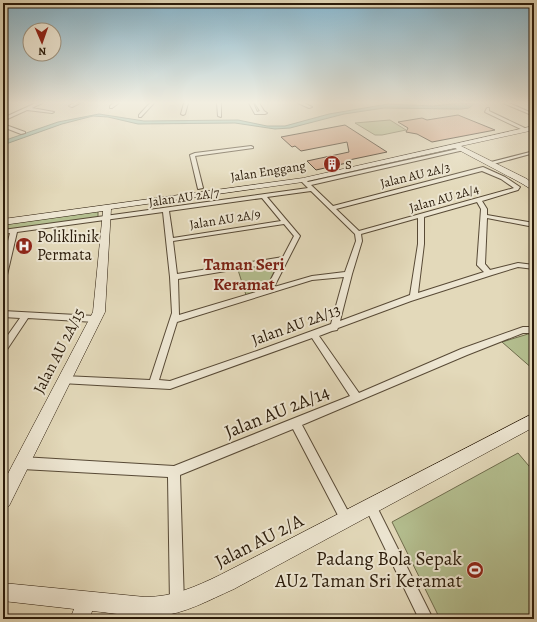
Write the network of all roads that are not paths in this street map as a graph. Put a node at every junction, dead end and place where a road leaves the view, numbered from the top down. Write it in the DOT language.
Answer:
graph roads {
  1 [pos="518,132"];
  2 [pos="252,147"];
  3 [pos="459,147"];
  4 [pos="534,152"];
  5 [pos="490,163"];
  6 [pos="504,178"];
  7 [pos="308,184"];
  8 [pos="200,188"];
  9 [pos="534,189"];
  10 [pos="264,197"];
  11 [pos="478,200"];
  12 [pos="331,208"];
  13 [pos="166,210"];
  14 [pos="107,213"];
  15 [pos="421,216"];
  16 [pos="484,216"];
  17 [pos="3,222"];
  18 [pos="285,222"];
  19 [pos="534,225"];
  20 [pos="14,230"];
  21 [pos="3,233"];
  22 [pos="358,233"];
  23 [pos="170,240"];
  24 [pos="284,259"];
  25 [pos="534,267"];
  26 [pos="489,273"];
  27 [pos="348,274"];
  28 [pos="3,275"];
  29 [pos="174,277"];
  30 [pos="269,290"];
  31 [pos="414,297"];
  32 [pos="3,314"];
  33 [pos="26,315"];
  34 [pos="95,319"];
  35 [pos="174,320"];
  36 [pos="334,328"];
  37 [pos="534,330"];
  38 [pos="314,335"];
  39 [pos="3,349"];
  40 [pos="64,380"];
  41 [pos="153,384"];
  42 [pos="357,398"];
  43 [pos="534,420"];
  44 [pos="295,422"];
  45 [pos="22,464"];
  46 [pos="174,472"];
  47 [pos="3,500"];
  48 [pos="371,507"];
  49 [pos="346,519"];
  50 [pos="3,592"];
  51 [pos="86,601"];
  52 [pos="177,604"];
  53 [pos="80,619"];
  54 [pos="426,619"];
  1 -- 3 [label="street, Jalan Enggang"];
  2 -- 8 [label="street"];
  3 -- 5 [label="street"];
  3 -- 7 [label="street, Jalan Enggang"];
  4 -- 5 [label="street"];
  5 -- 9 [label="street"];
  6 -- 11 [label="street, Jalan AU 2A/4"];
  6 -- 12 [label="street, Jalan AU 2A/3"];
  7 -- 10 [label="street, Jalan AU 2A/7"];
  7 -- 12 [label="street"];
  7 -- 14 [label="street, Jalan Enggang"];
  10 -- 13 [label="street, Jalan AU 2A/7"];
  10 -- 18 [label="street"];
  11 -- 15 [label="street, Jalan AU 2A/4"];
  11 -- 16 [label="street"];
  12 -- 22 [label="street"];
  13 -- 14 [label="street, Jalan AU 2A/7"];
  13 -- 23 [label="street"];
  14 -- 17 [label="street, Jalan Enggang"];
  14 -- 20 [label="street, Jalan AU 2A/7"];
  14 -- 34 [label="street, Jalan AU 2A/15"];
  15 -- 22 [label="street, Jalan AU 2A/4"];
  15 -- 31 [label="street"];
  16 -- 19 [label="street"];
  16 -- 26 [label="street"];
  18 -- 23 [label="street, Jalan AU 2A/9"];
  18 -- 24 [label="street"];
  20 -- 21 [label="street, Jalan AU 2A/7"];
  20 -- 28 [label="street"];
  22 -- 27 [label="street"];
  23 -- 29 [label="street"];
  24 -- 29 [label="street"];
  24 -- 30 [label="street"];
  25 -- 26 [label="street, Jalan AU 2A/13"];
  26 -- 31 [label="street, Jalan AU 2A/13"];
  27 -- 30 [label="street"];
  27 -- 36 [label="street"];
  29 -- 35 [label="street"];
  30 -- 35 [label="street"];
  31 -- 36 [label="street, Jalan AU 2A/13"];
  32 -- 33 [label="street"];
  33 -- 34 [label="street"];
  33 -- 39 [label="street"];
  34 -- 40 [label="street, Jalan AU 2A/15"];
  35 -- 41 [label="street"];
  36 -- 38 [label="street, Jalan AU 2A/13"];
  37 -- 42 [label="street, Jalan AU 2A/14"];
  38 -- 41 [label="street, Jalan AU 2A/13"];
  38 -- 42 [label="street"];
  40 -- 41 [label="street, Jalan AU 2A/13"];
  40 -- 45 [label="street, Jalan AU 2A/15"];
  42 -- 44 [label="street, Jalan AU 2A/14"];
  43 -- 48 [label="street, Jalan AU 2/A"];
  44 -- 46 [label="street, Jalan AU 2A/14"];
  44 -- 49 [label="street"];
  45 -- 46 [label="street, Jalan AU 2A/14"];
  45 -- 47 [label="street, Jalan AU 2A/15"];
  46 -- 52 [label="street"];
  48 -- 49 [label="street, Jalan AU 2/A"];
  48 -- 54 [label="street"];
  49 -- 52 [label="street, Jalan AU 2/A"];
  50 -- 51 [label="street, Jalan AU 2/A"];
  51 -- 52 [label="street, Jalan AU 2/A"];
  51 -- 53 [label="street"];
}
